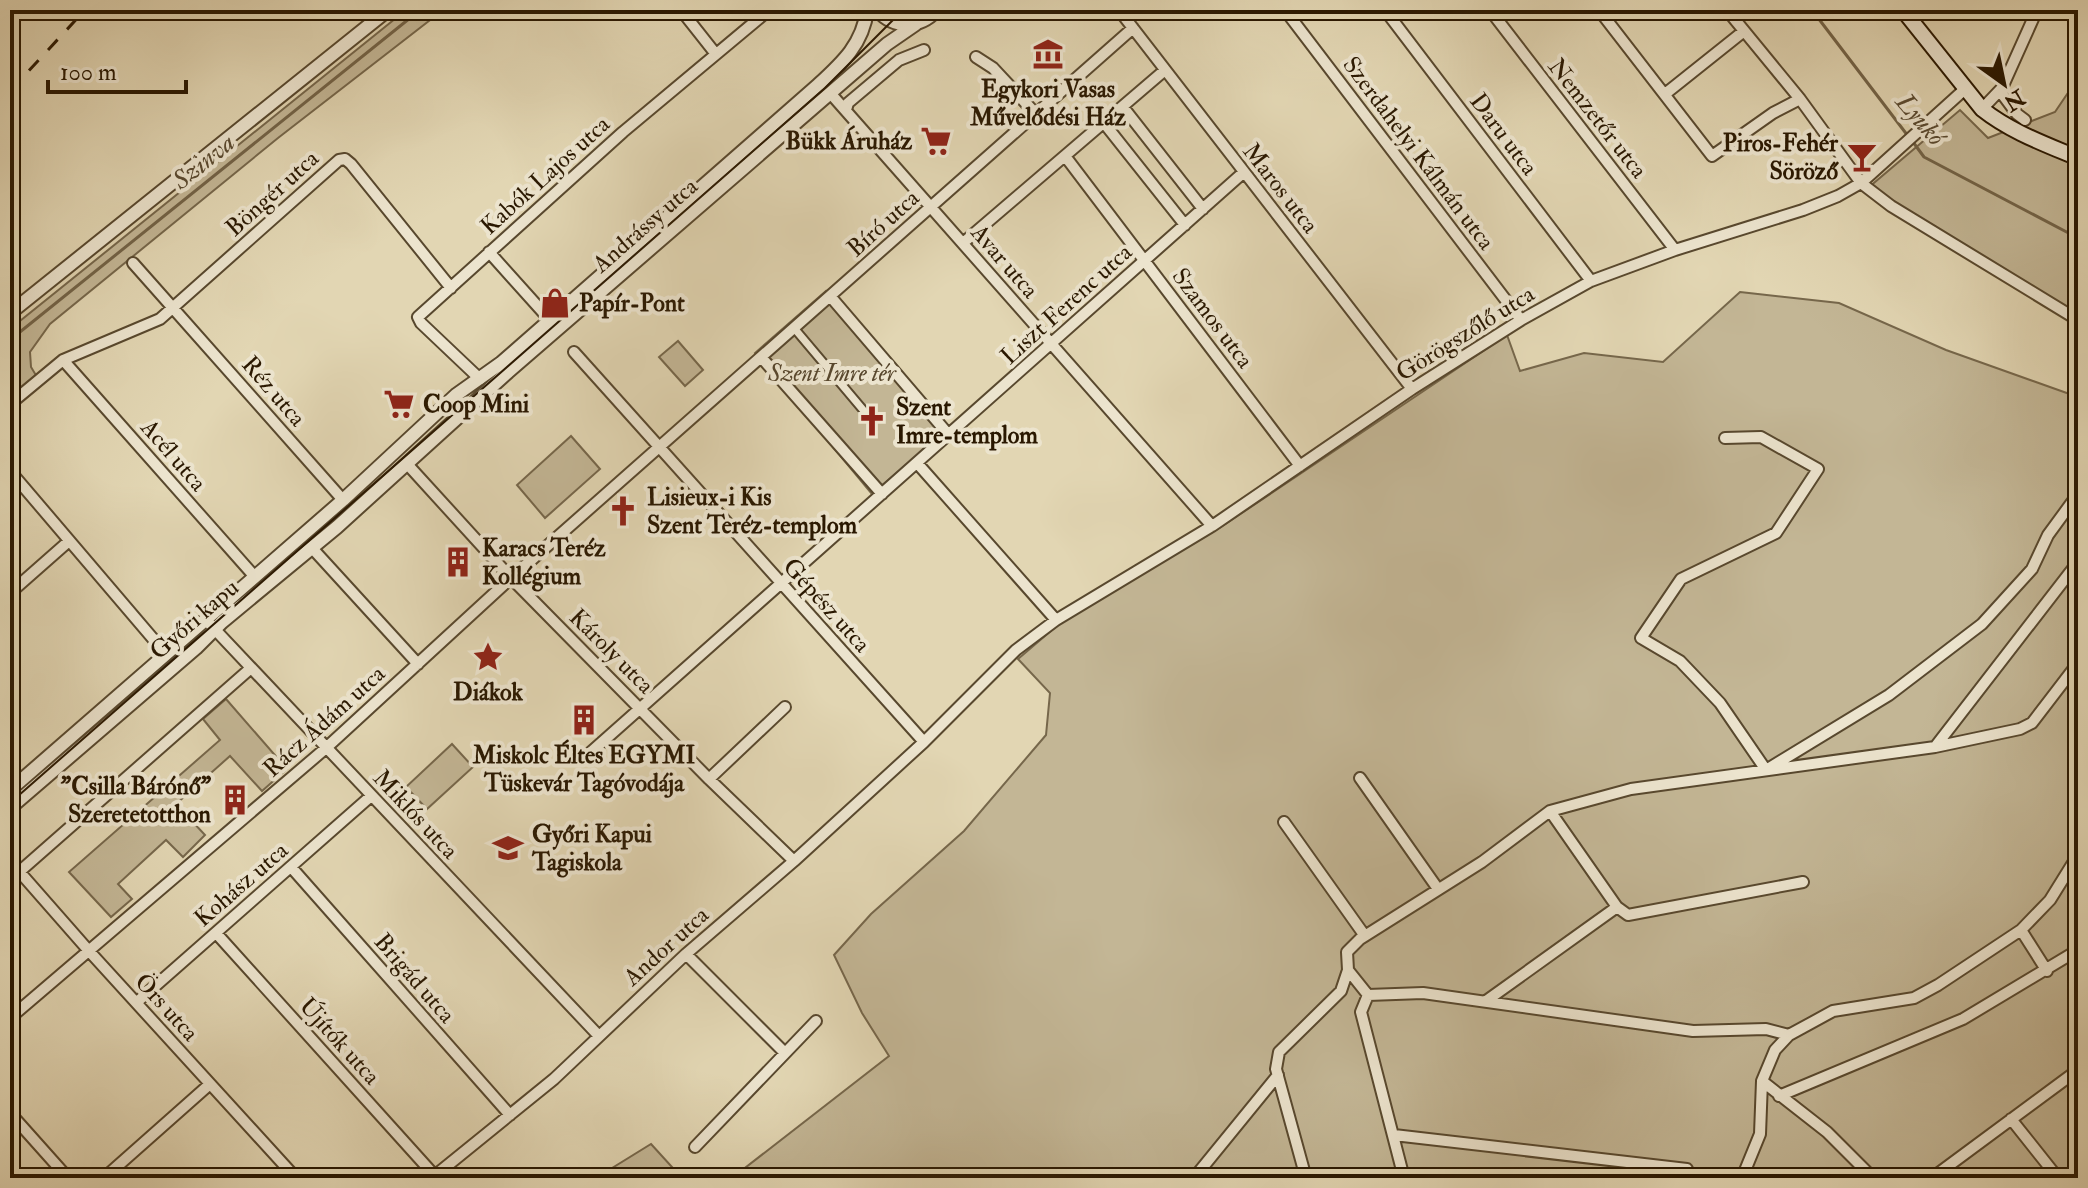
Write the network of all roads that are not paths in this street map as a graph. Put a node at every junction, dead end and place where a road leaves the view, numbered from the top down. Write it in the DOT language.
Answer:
graph roads {
  1 [pos="388,10"];
  2 [pos="681,10"];
  3 [pos="769,10"];
  4 [pos="867,10"];
  5 [pos="877,10"];
  6 [pos="937,10"];
  7 [pos="1119,10"];
  8 [pos="1285,10"];
  9 [pos="1385,10"];
  10 [pos="1490,10"];
  11 [pos="1599,10"];
  12 [pos="1727,10"];
  13 [pos="1903,10"];
  14 [pos="2037,10"];
  15 [pos="916,24"];
  16 [pos="1133,28"];
  17 [pos="1744,31"];
  18 [pos="924,50"];
  19 [pos="715,53"];
  20 [pos="976,57"];
  21 [pos="1165,70"];
  22 [pos="1965,89"];
  23 [pos="2000,91"];
  24 [pos="1665,94"];
  25 [pos="833,95"];
  26 [pos="1800,99"];
  27 [pos="1123,107"];
  28 [pos="1982,109"];
  29 [pos="846,110"];
  30 [pos="1035,113"];
  31 [pos="2025,120"];
  32 [pos="1104,123"];
  33 [pos="1065,156"];
  34 [pos="2078,158"];
  35 [pos="1244,172"];
  36 [pos="1861,183"];
  37 [pos="931,207"];
  38 [pos="1203,209"];
  39 [pos="1185,225"];
  40 [pos="963,243"];
  41 [pos="1675,250"];
  42 [pos="489,252"];
  43 [pos="1144,261"];
  44 [pos="133,263"];
  45 [pos="1591,281"];
  46 [pos="451,288"];
  47 [pos="830,296"];
  48 [pos="175,307"];
  49 [pos="10,313"];
  50 [pos="550,320"];
  51 [pos="1521,320"];
  52 [pos="2078,320"];
  53 [pos="794,328"];
  54 [pos="1051,343"];
  55 [pos="574,352"];
  56 [pos="761,357"];
  57 [pos="63,360"];
  58 [pos="480,379"];
  59 [pos="1412,389"];
  60 [pos="10,404"];
  61 [pos="864,411"];
  62 [pos="948,434"];
  63 [pos="1725,438"];
  64 [pos="659,447"];
  65 [pos="392,452"];
  66 [pos="917,463"];
  67 [pos="408,465"];
  68 [pos="1300,466"];
  69 [pos="10,471"];
  70 [pos="882,494"];
  71 [pos="2078,494"];
  72 [pos="343,500"];
  73 [pos="1212,526"];
  74 [pos="69,541"];
  75 [pos="312,548"];
  76 [pos="2078,562"];
  77 [pos="255,577"];
  78 [pos="511,578"];
  79 [pos="780,583"];
  80 [pos="10,593"];
  81 [pos="1056,620"];
  82 [pos="210,625"];
  83 [pos="166,654"];
  84 [pos="2078,663"];
  85 [pos="418,664"];
  86 [pos="251,668"];
  87 [pos="785,707"];
  88 [pos="641,708"];
  89 [pos="924,742"];
  90 [pos="1935,747"];
  91 [pos="326,748"];
  92 [pos="591,752"];
  93 [pos="1766,770"];
  94 [pos="1360,778"];
  95 [pos="709,779"];
  96 [pos="10,789"];
  97 [pos="371,796"];
  98 [pos="10,808"];
  99 [pos="1550,811"];
  100 [pos="1284,822"];
  101 [pos="2078,855"];
  102 [pos="10,861"];
  103 [pos="794,861"];
  104 [pos="291,867"];
  105 [pos="19,872"];
  106 [pos="1803,882"];
  107 [pos="1438,889"];
  108 [pos="1617,907"];
  109 [pos="2021,930"];
  110 [pos="216,933"];
  111 [pos="1365,936"];
  112 [pos="2078,950"];
  113 [pos="89,951"];
  114 [pos="686,954"];
  115 [pos="1348,970"];
  116 [pos="2047,971"];
  117 [pos="1368,995"];
  118 [pos="1486,1001"];
  119 [pos="137,1002"];
  120 [pos="10,1018"];
  121 [pos="816,1021"];
  122 [pos="598,1035"];
  123 [pos="1789,1035"];
  124 [pos="784,1052"];
  125 [pos="2078,1070"];
  126 [pos="1278,1075"];
  127 [pos="1762,1081"];
  128 [pos="210,1084"];
  129 [pos="1779,1096"];
  130 [pos="10,1113"];
  131 [pos="510,1115"];
  132 [pos="2011,1119"];
  133 [pos="1394,1135"];
  134 [pos="695,1147"];
  135 [pos="1687,1169"];
  136 [pos="61,1176"];
  137 [pos="433,1177"];
  138 [pos="104,1178"];
  139 [pos="296,1178"];
  140 [pos="1194,1178"];
  141 [pos="1306,1178"];
  142 [pos="1404,1178"];
  143 [pos="1742,1178"];
  144 [pos="1873,1178"];
  145 [pos="1932,1178"];
  146 [pos="2058,1178"];
  1 -- 49 [label="street"];
  2 -- 19 [label="street"];
  3 -- 19 [label="street, Kabók Lajos utca"];
  4 -- 50 [label="street, Andrássy utca"];
  5 -- 15 [label="street"];
  6 -- 15 [label="street, Andrássy utca"];
  7 -- 16 [label="street, Maros utca"];
  8 -- 51 [label="street, Szerdahelyi Kálmán utca"];
  9 -- 45 [label="street, Daru utca"];
  10 -- 41 [label="street, Nemzetőr utca"];
  11 -- 24 [label="street"];
  12 -- 17 [label="street"];
  13 -- 22 [label="main road"];
  14 -- 23 [label="street"];
  15 -- 25 [label="street, Andrássy utca"];
  16 -- 21 [label="street, Maros utca"];
  16 -- 30 [label="street, Bíró utca"];
  17 -- 24 [label="street"];
  17 -- 26 [label="street"];
  18 -- 29 [label="street"];
  19 -- 42 [label="street, Kabók Lajos utca"];
  20 -- 30 [label="street"];
  21 -- 27 [label="street"];
  21 -- 35 [label="street, Maros utca"];
  22 -- 28 [label="main road"];
  22 -- 36 [label="street, Görögszőlő utca"];
  23 -- 28 [label="street"];
  23 -- 31 [label="street"];
  24 -- 26 [label="street"];
  25 -- 29 [label="street, Avar utca"];
  25 -- 67 [label="street, Andrássy utca"];
  26 -- 36 [label="street"];
  27 -- 32 [label="street"];
  27 -- 38 [label="street"];
  28 -- 34 [label="main road"];
  29 -- 37 [label="street, Avar utca"];
  30 -- 37 [label="street, Bíró utca"];
  32 -- 33 [label="street"];
  32 -- 39 [label="street"];
  33 -- 40 [label="street"];
  33 -- 43 [label="street, Szamos utca"];
  35 -- 38 [label="street, Liszt Ferenc utca"];
  35 -- 59 [label="street, Maros utca"];
  36 -- 41 [label="street, Görögszőlő utca"];
  36 -- 52 [label="street"];
  37 -- 40 [label="street, Avar utca"];
  37 -- 47 [label="street, Bíró utca"];
  38 -- 39 [label="street, Liszt Ferenc utca"];
  39 -- 43 [label="street, Liszt Ferenc utca"];
  40 -- 54 [label="street, Avar utca"];
  41 -- 45 [label="street, Görögszőlő utca"];
  42 -- 46 [label="street, Kabók Lajos utca"];
  42 -- 50 [label="street"];
  43 -- 54 [label="street, Liszt Ferenc utca"];
  43 -- 68 [label="street, Szamos utca"];
  44 -- 48 [label="street, Réz utca"];
  45 -- 51 [label="street, Görögszőlő utca"];
  46 -- 48 [label="street, Böngér utca"];
  46 -- 58 [label="street, Kabók Lajos utca"];
  47 -- 53 [label="street, Bíró utca"];
  47 -- 62 [label="street"];
  48 -- 57 [label="street"];
  48 -- 72 [label="street, Réz utca"];
  50 -- 58 [label="street, Andrássy utca"];
  51 -- 59 [label="street, Görögszőlő utca"];
  53 -- 56 [label="street, Bíró utca"];
  53 -- 61 [label="street"];
  54 -- 62 [label="street, Liszt Ferenc utca"];
  54 -- 73 [label="street, Avar utca"];
  55 -- 64 [label="street, Gépész utca"];
  56 -- 64 [label="street, Bíró utca"];
  56 -- 70 [label="street"];
  57 -- 60 [label="street"];
  57 -- 77 [label="street, Acél utca"];
  58 -- 65 [label="street, Andrássy utca"];
  59 -- 68 [label="street, Görögszőlő utca"];
  62 -- 66 [label="street, Liszt Ferenc utca"];
  63 -- 93 [label="street"];
  64 -- 78 [label="street, Rácz Ádám utca"];
  64 -- 79 [label="street, Gépész utca"];
  65 -- 72 [label="street, Győri kapu"];
  66 -- 70 [label="street, Liszt Ferenc utca"];
  66 -- 81 [label="street"];
  67 -- 75 [label="street, Győri kapu"];
  67 -- 78 [label="street, Károly utca"];
  68 -- 73 [label="street, Görögszőlő utca"];
  69 -- 74 [label="street"];
  70 -- 79 [label="street, Liszt Ferenc utca"];
  71 -- 93 [label="street"];
  72 -- 77 [label="street, Győri kapu"];
  73 -- 81 [label="street, Görögszőlő utca"];
  74 -- 80 [label="street"];
  74 -- 83 [label="street"];
  75 -- 82 [label="street, Győri kapu"];
  75 -- 85 [label="street"];
  76 -- 90 [label="street"];
  77 -- 82 [label="street, Győri kapu"];
  78 -- 85 [label="street, Rácz Ádám utca"];
  78 -- 88 [label="street, Károly utca"];
  79 -- 88 [label="street, Liszt Ferenc utca"];
  79 -- 89 [label="street, Gépész utca"];
  81 -- 89 [label="street, Görögszőlő utca"];
  82 -- 83 [label="street, Győri kapu"];
  82 -- 86 [label="street, Miklós utca"];
  82 -- 98 [label="street, Győri kapu"];
  83 -- 96 [label="street, Győri kapu"];
  84 -- 90 [label="street"];
  85 -- 91 [label="street, Rácz Ádám utca"];
  86 -- 91 [label="street, Miklós utca"];
  86 -- 105 [label="street"];
  87 -- 95 [label="street"];
  88 -- 92 [label="street, Liszt Ferenc utca"];
  88 -- 95 [label="street, Károly utca"];
  89 -- 103 [label="street, Andor utca"];
  90 -- 93 [label="street"];
  91 -- 97 [label="street, Miklós utca"];
  91 -- 113 [label="street, Rácz Ádám utca"];
  93 -- 99 [label="street"];
  94 -- 107 [label="street"];
  95 -- 103 [label="street, Károly utca"];
  97 -- 104 [label="street, Kohász utca"];
  97 -- 122 [label="street, Miklós utca"];
  99 -- 107 [label="street"];
  99 -- 108 [label="street"];
  100 -- 111 [label="street"];
  101 -- 109 [label="street"];
  102 -- 105 [label="street, Örs utca"];
  103 -- 114 [label="street, Andor utca"];
  104 -- 110 [label="street, Kohász utca"];
  104 -- 131 [label="street, Brigád utca"];
  105 -- 113 [label="street, Örs utca"];
  106 -- 108 [label="street"];
  107 -- 111 [label="street"];
  108 -- 118 [label="street"];
  109 -- 116 [label="street"];
  109 -- 123 [label="street"];
  110 -- 119 [label="street, Kohász utca"];
  110 -- 137 [label="street, Újítók utca"];
  111 -- 115 [label="street"];
  112 -- 116 [label="street"];
  113 -- 119 [label="street, Örs utca"];
  113 -- 120 [label="street, Rácz Ádám utca"];
  114 -- 122 [label="street, Andor utca"];
  114 -- 124 [label="street"];
  115 -- 117 [label="street"];
  115 -- 126 [label="street"];
  116 -- 129 [label="street"];
  117 -- 118 [label="street"];
  117 -- 133 [label="street"];
  118 -- 123 [label="street"];
  119 -- 128 [label="street, Örs utca"];
  121 -- 124 [label="street"];
  122 -- 131 [label="street, Andor utca"];
  123 -- 127 [label="street"];
  124 -- 134 [label="street"];
  125 -- 132 [label="street"];
  126 -- 140 [label="street"];
  126 -- 141 [label="street"];
  127 -- 129 [label="street"];
  127 -- 143 [label="street"];
  128 -- 138 [label="street"];
  128 -- 139 [label="street, Örs utca"];
  129 -- 144 [label="street"];
  130 -- 136 [label="street"];
  131 -- 137 [label="street, Andor utca"];
  132 -- 145 [label="street"];
  132 -- 146 [label="street"];
  133 -- 135 [label="street"];
  133 -- 142 [label="street"];
}
